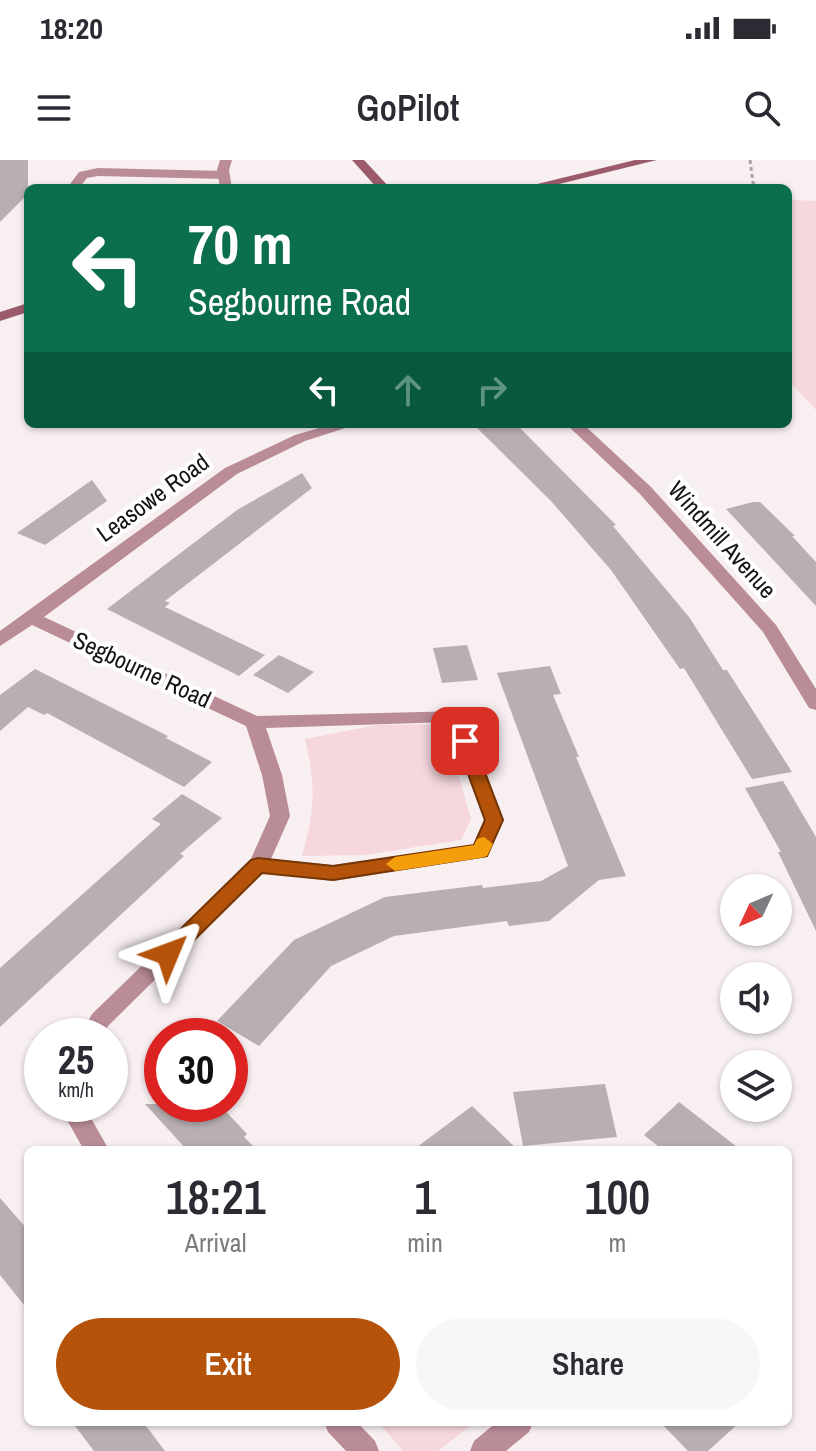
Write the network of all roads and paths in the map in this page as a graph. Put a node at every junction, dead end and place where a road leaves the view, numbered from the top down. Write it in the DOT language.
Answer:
graph roads {
  1 [pos="226,160"];
  2 [pos="358,160"];
  3 [pos="651,160"];
  4 [pos="750,160"];
  5 [pos="225,181"];
  6 [pos="76,184"];
  7 [pos="380,184"];
  8 [pos="545,184"];
  9 [pos="755,184"];
  10 [pos="24,308"];
  11 [pos="0,317"];
  12 [pos="336,428"];
  13 [pos="578,428"];
  14 [pos="30,617"];
  15 [pos="0,640"];
  16 [pos="816,704"];
  17 [pos="254,722"];
  18 [pos="258,865"];
  19 [pos="102,1018"];
  20 [pos="81,1122"];
  21 [pos="95,1146"];
  22 [pos="342,1426"];
  23 [pos="514,1426"];
  24 [pos="365,1451"];
  25 [pos="484,1451"];
  1 -- 5 [label="street"];
  2 -- 7 [label="street"];
  3 -- 8 [label="street"];
  4 -- 9 [label="path"];
  5 -- 6 [label="street"];
  10 -- 11 [label="street"];
  12 -- 14 [label="street, Leasowe Road"];
  13 -- 16 [label="street, Windmill Avenue"];
  14 -- 15 [label="street, Leasowe Road"];
  14 -- 17 [label="street, Segbourne Road"];
  17 -- 18 [label="street"];
  17 -- 18 [label="street, Segbourne Road"];
  18 -- 19 [label="street"];
  20 -- 21 [label="street"];
  22 -- 24 [label="street"];
  23 -- 25 [label="street"];
}
